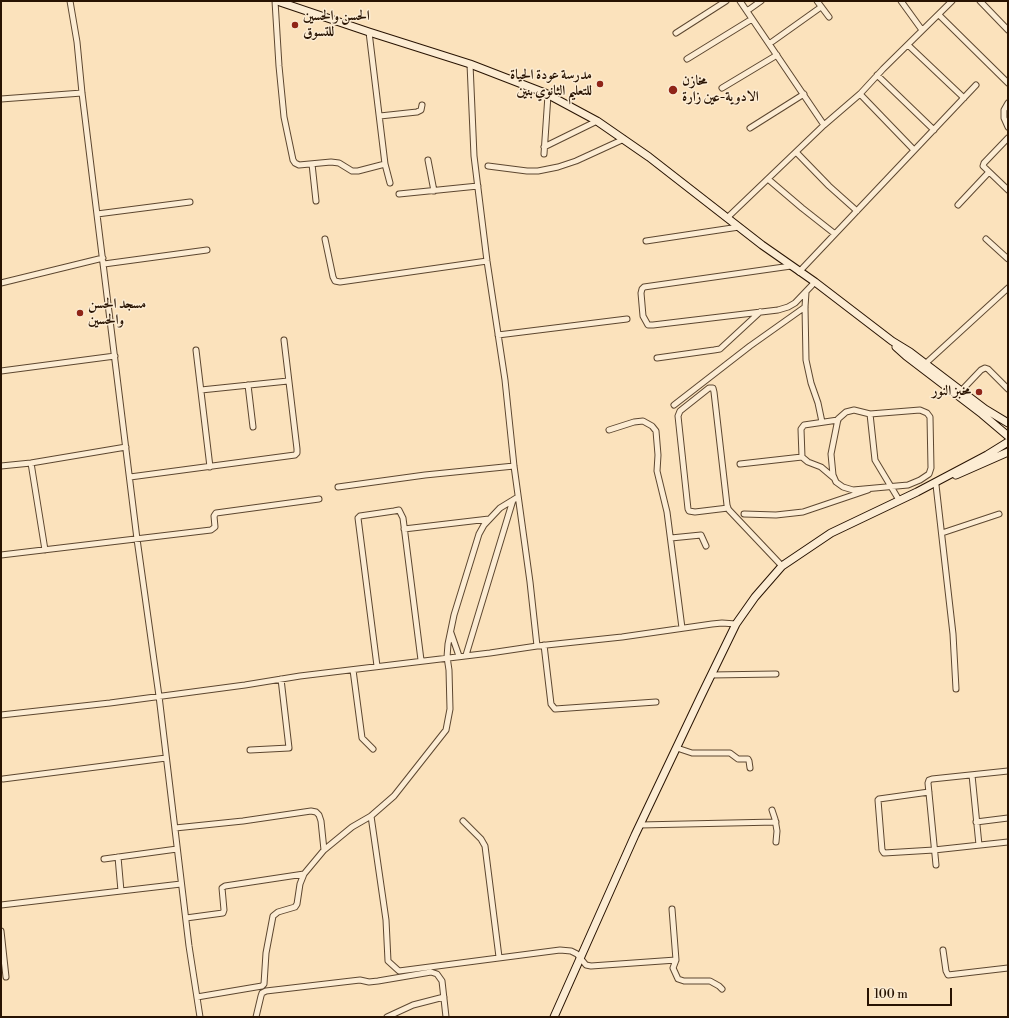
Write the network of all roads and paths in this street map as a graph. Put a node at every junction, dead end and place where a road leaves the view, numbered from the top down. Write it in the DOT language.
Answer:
graph roads {
  1 [pos="70,1"];
  2 [pos="277,1"];
  3 [pos="726,1"];
  4 [pos="740,1"];
  5 [pos="761,1"];
  6 [pos="818,1"];
  7 [pos="901,1"];
  8 [pos="952,1"];
  9 [pos="980,1"];
  10 [pos="822,7"];
  11 [pos="747,10"];
  12 [pos="938,14"];
  13 [pos="829,17"];
  14 [pos="752,19"];
  15 [pos="922,30"];
  16 [pos="1008,30"];
  17 [pos="369,32"];
  18 [pos="676,33"];
  19 [pos="769,44"];
  20 [pos="908,45"];
  21 [pos="777,55"];
  22 [pos="688,59"];
  23 [pos="470,64"];
  24 [pos="877,75"];
  25 [pos="1008,83"];
  26 [pos="976,85"];
  27 [pos="722,88"];
  28 [pos="82,93"];
  29 [pos="804,94"];
  30 [pos="860,94"];
  31 [pos="548,95"];
  32 [pos="964,98"];
  33 [pos="1,99"];
  34 [pos="1008,103"];
  35 [pos="422,105"];
  36 [pos="380,116"];
  37 [pos="597,122"];
  38 [pos="824,125"];
  39 [pos="1008,127"];
  40 [pos="750,128"];
  41 [pos="934,130"];
  42 [pos="1008,138"];
  43 [pos="624,139"];
  44 [pos="544,147"];
  45 [pos="914,150"];
  46 [pos="796,152"];
  47 [pos="544,154"];
  48 [pos="428,160"];
  49 [pos="312,164"];
  50 [pos="386,164"];
  51 [pos="488,166"];
  52 [pos="989,172"];
  53 [pos="768,179"];
  54 [pos="390,183"];
  55 [pos="478,186"];
  56 [pos="1008,190"];
  57 [pos="434,191"];
  58 [pos="399,194"];
  59 [pos="316,201"];
  60 [pos="190,202"];
  61 [pos="958,205"];
  62 [pos="856,211"];
  63 [pos="97,214"];
  64 [pos="728,218"];
  65 [pos="739,227"];
  66 [pos="835,234"];
  67 [pos="325,239"];
  68 [pos="986,239"];
  69 [pos="646,241"];
  70 [pos="207,250"];
  71 [pos="1008,259"];
  72 [pos="103,261"];
  73 [pos="487,261"];
  74 [pos="791,266"];
  75 [pos="799,272"];
  76 [pos="815,282"];
  77 [pos="1,283"];
  78 [pos="1008,288"];
  79 [pos="806,292"];
  80 [pos="805,307"];
  81 [pos="760,312"];
  82 [pos="627,319"];
  83 [pos="498,335"];
  84 [pos="284,340"];
  85 [pos="892,341"];
  86 [pos="196,350"];
  87 [pos="115,356"];
  88 [pos="657,358"];
  89 [pos="925,364"];
  90 [pos="1,371"];
  91 [pos="288,381"];
  92 [pos="248,385"];
  93 [pos="1008,389"];
  94 [pos="201,390"];
  95 [pos="961,392"];
  96 [pos="674,405"];
  97 [pos="870,414"];
  98 [pos="999,418"];
  99 [pos="1008,418"];
  100 [pos="838,420"];
  101 [pos="822,422"];
  102 [pos="1008,423"];
  103 [pos="253,427"];
  104 [pos="609,430"];
  105 [pos="1008,436"];
  106 [pos="1008,442"];
  107 [pos="126,448"];
  108 [pos="1008,452"];
  109 [pos="802,457"];
  110 [pos="31,463"];
  111 [pos="740,464"];
  112 [pos="1,466"];
  113 [pos="514,466"];
  114 [pos="210,467"];
  115 [pos="130,477"];
  116 [pos="835,480"];
  117 [pos="936,485"];
  118 [pos="338,487"];
  119 [pos="891,487"];
  120 [pos="875,488"];
  121 [pos="917,492"];
  122 [pos="518,497"];
  123 [pos="319,499"];
  124 [pos="513,500"];
  125 [pos="899,500"];
  126 [pos="728,508"];
  127 [pos="744,514"];
  128 [pos="999,514"];
  129 [pos="489,518"];
  130 [pos="404,529"];
  131 [pos="942,533"];
  132 [pos="671,538"];
  133 [pos="137,539"];
  134 [pos="706,546"];
  135 [pos="46,550"];
  136 [pos="1,555"];
  137 [pos="782,566"];
  138 [pos="736,624"];
  139 [pos="682,628"];
  140 [pos="450,632"];
  141 [pos="544,645"];
  142 [pos="537,646"];
  143 [pos="466,655"];
  144 [pos="459,656"];
  145 [pos="447,658"];
  146 [pos="421,660"];
  147 [pos="377,666"];
  148 [pos="353,670"];
  149 [pos="776,674"];
  150 [pos="711,675"];
  151 [pos="281,679"];
  152 [pos="956,689"];
  153 [pos="159,696"];
  154 [pos="656,702"];
  155 [pos="1,715"];
  156 [pos="677,748"];
  157 [pos="373,749"];
  158 [pos="250,750"];
  159 [pos="166,758"];
  160 [pos="750,768"];
  161 [pos="1008,771"];
  162 [pos="972,775"];
  163 [pos="2,779"];
  164 [pos="929,792"];
  165 [pos="772,810"];
  166 [pos="371,816"];
  167 [pos="1008,818"];
  168 [pos="462,821"];
  169 [pos="776,822"];
  170 [pos="976,822"];
  171 [pos="640,825"];
  172 [pos="175,828"];
  173 [pos="776,842"];
  174 [pos="1008,842"];
  175 [pos="979,845"];
  176 [pos="177,849"];
  177 [pos="324,850"];
  178 [pos="934,850"];
  179 [pos="118,857"];
  180 [pos="104,859"];
  181 [pos="936,865"];
  182 [pos="304,874"];
  183 [pos="181,884"];
  184 [pos="121,891"];
  185 [pos="1,904"];
  186 [pos="672,909"];
  187 [pos="186,918"];
  188 [pos="1,930"];
  189 [pos="942,950"];
  190 [pos="2,954"];
  191 [pos="498,957"];
  192 [pos="580,959"];
  193 [pos="676,960"];
  194 [pos="1008,968"];
  195 [pos="6,977"];
  196 [pos="722,989"];
  197 [pos="197,997"];
  198 [pos="444,997"];
  199 [pos="200,1017"];
  200 [pos="256,1017"];
  201 [pos="387,1017"];
  202 [pos="446,1017"];
  203 [pos="554,1017"];
  1 -- 28 [label="street"];
  2 -- 17 [label="main road"];
  2 -- 49 [label="street"];
  3 -- 18 [label="street"];
  4 -- 11 [label="street"];
  5 -- 11 [label="street"];
  6 -- 10 [label="street"];
  7 -- 15 [label="street"];
  8 -- 12 [label="street"];
  9 -- 16 [label="street"];
  10 -- 13 [label="street"];
  10 -- 19 [label="street"];
  11 -- 14 [label="street"];
  12 -- 15 [label="street"];
  12 -- 25 [label="street"];
  14 -- 19 [label="street"];
  14 -- 22 [label="street"];
  15 -- 20 [label="street"];
  17 -- 23 [label="main road"];
  17 -- 36 [label="street"];
  19 -- 21 [label="street"];
  20 -- 24 [label="street"];
  20 -- 32 [label="street"];
  21 -- 27 [label="street"];
  21 -- 29 [label="street"];
  23 -- 31 [label="main road"];
  23 -- 55 [label="street"];
  24 -- 30 [label="street"];
  24 -- 41 [label="street"];
  26 -- 32 [label="street"];
  28 -- 33 [label="street"];
  28 -- 63 [label="street"];
  29 -- 38 [label="street"];
  29 -- 40 [label="street"];
  30 -- 38 [label="street"];
  30 -- 45 [label="street"];
  31 -- 37 [label="main road"];
  31 -- 44 [label="street"];
  32 -- 41 [label="street"];
  34 -- 39 [label="street"];
  35 -- 36 [label="street"];
  36 -- 50 [label="street"];
  37 -- 43 [label="main road"];
  37 -- 44 [label="street"];
  38 -- 46 [label="street"];
  41 -- 45 [label="street"];
  42 -- 52 [label="street"];
  43 -- 51 [label="street"];
  43 -- 64 [label="main road"];
  44 -- 47 [label="street"];
  45 -- 62 [label="street"];
  46 -- 53 [label="street"];
  46 -- 62 [label="street"];
  48 -- 57 [label="street"];
  49 -- 50 [label="street"];
  49 -- 59 [label="street"];
  50 -- 54 [label="street"];
  52 -- 56 [label="street"];
  52 -- 61 [label="street"];
  53 -- 64 [label="street"];
  53 -- 66 [label="street"];
  55 -- 57 [label="street"];
  55 -- 73 [label="street"];
  57 -- 58 [label="street"];
  60 -- 63 [label="street"];
  62 -- 66 [label="street"];
  63 -- 72 [label="street"];
  64 -- 65 [label="main road"];
  65 -- 69 [label="street"];
  65 -- 74 [label="main road"];
  66 -- 75 [label="street"];
  67 -- 73 [label="street"];
  68 -- 71 [label="street"];
  70 -- 72 [label="street"];
  72 -- 77 [label="street"];
  72 -- 87 [label="street"];
  73 -- 83 [label="street"];
  74 -- 75 [label="main road"];
  74 -- 81 [label="street"];
  75 -- 76 [label="main road"];
  76 -- 79 [label="street"];
  76 -- 85 [label="main road"];
  78 -- 89 [label="street"];
  79 -- 80 [label="street"];
  79 -- 81 [label="street"];
  80 -- 96 [label="street"];
  80 -- 101 [label="street"];
  81 -- 88 [label="street"];
  82 -- 83 [label="street"];
  83 -- 113 [label="street"];
  84 -- 91 [label="street"];
  85 -- 89 [label="main road"];
  85 -- 105 [label="main road"];
  86 -- 94 [label="street"];
  87 -- 90 [label="street"];
  87 -- 107 [label="street"];
  89 -- 95 [label="main road"];
  91 -- 92 [label="street"];
  91 -- 114 [label="street"];
  92 -- 94 [label="street"];
  92 -- 103 [label="street"];
  93 -- 95 [label="street"];
  94 -- 114 [label="street"];
  95 -- 98 [label="main road"];
  97 -- 100 [label="street"];
  97 -- 119 [label="street"];
  97 -- 119 [label="street"];
  98 -- 99 [label="main road"];
  98 -- 102 [label="main road"];
  100 -- 101 [label="street"];
  100 -- 116 [label="street"];
  101 -- 109 [label="street"];
  104 -- 132 [label="street"];
  106 -- 121 [label="main road"];
  107 -- 110 [label="street"];
  107 -- 115 [label="street"];
  108 -- 117 [label="main road"];
  109 -- 111 [label="street"];
  109 -- 116 [label="street"];
  110 -- 112 [label="street"];
  110 -- 135 [label="street"];
  113 -- 118 [label="street"];
  113 -- 122 [label="street"];
  114 -- 115 [label="street"];
  115 -- 133 [label="street"];
  116 -- 120 [label="street"];
  117 -- 121 [label="main road"];
  117 -- 131 [label="street"];
  119 -- 120 [label="street"];
  119 -- 125 [label="street"];
  120 -- 127 [label="street"];
  121 -- 125 [label="main road"];
  122 -- 124 [label="street"];
  122 -- 142 [label="street"];
  123 -- 133 [label="street"];
  124 -- 129 [label="street"];
  124 -- 143 [label="street"];
  125 -- 137 [label="main road"];
  126 -- 126 [label="street"];
  126 -- 137 [label="street"];
  128 -- 131 [label="street"];
  129 -- 130 [label="street"];
  129 -- 140 [label="street"];
  130 -- 146 [label="street"];
  130 -- 147 [label="street"];
  131 -- 152 [label="street"];
  132 -- 134 [label="street"];
  132 -- 139 [label="street"];
  133 -- 135 [label="street"];
  133 -- 153 [label="street"];
  135 -- 136 [label="street"];
  137 -- 138 [label="main road"];
  138 -- 139 [label="street"];
  138 -- 150 [label="main road"];
  139 -- 141 [label="street"];
  140 -- 144 [label="street"];
  140 -- 145 [label="street"];
  141 -- 142 [label="street"];
  141 -- 154 [label="street"];
  142 -- 143 [label="street"];
  143 -- 144 [label="street"];
  144 -- 145 [label="street"];
  145 -- 146 [label="street"];
  145 -- 166 [label="street"];
  146 -- 147 [label="street"];
  147 -- 148 [label="street"];
  148 -- 151 [label="street"];
  148 -- 157 [label="street"];
  149 -- 150 [label="street"];
  150 -- 156 [label="main road"];
  151 -- 153 [label="street"];
  151 -- 158 [label="street"];
  153 -- 155 [label="street"];
  153 -- 159 [label="street"];
  156 -- 160 [label="street"];
  156 -- 171 [label="main road"];
  159 -- 163 [label="street"];
  159 -- 172 [label="street"];
  161 -- 162 [label="street"];
  162 -- 164 [label="street"];
  162 -- 170 [label="street"];
  164 -- 178 [label="street"];
  164 -- 178 [label="street"];
  165 -- 169 [label="street"];
  166 -- 177 [label="street"];
  166 -- 191 [label="street"];
  167 -- 170 [label="street"];
  168 -- 191 [label="street"];
  169 -- 171 [label="street"];
  169 -- 173 [label="street"];
  170 -- 175 [label="street"];
  171 -- 192 [label="main road"];
  172 -- 176 [label="street"];
  172 -- 177 [label="street"];
  174 -- 175 [label="street"];
  175 -- 178 [label="street"];
  176 -- 179 [label="street"];
  176 -- 183 [label="street"];
  177 -- 182 [label="street"];
  178 -- 181 [label="street"];
  179 -- 180 [label="street"];
  179 -- 184 [label="street"];
  182 -- 187 [label="street"];
  182 -- 197 [label="street"];
  183 -- 184 [label="street"];
  183 -- 187 [label="street"];
  184 -- 185 [label="street"];
  186 -- 193 [label="street"];
  187 -- 197 [label="street"];
  188 -- 190 [label="street"];
  189 -- 194 [label="street"];
  190 -- 195 [label="street"];
  191 -- 192 [label="street"];
  192 -- 193 [label="street"];
  192 -- 203 [label="main road"];
  193 -- 196 [label="street"];
  197 -- 199 [label="street"];
  198 -- 200 [label="street"];
  198 -- 201 [label="street"];
  198 -- 202 [label="street"];
}
